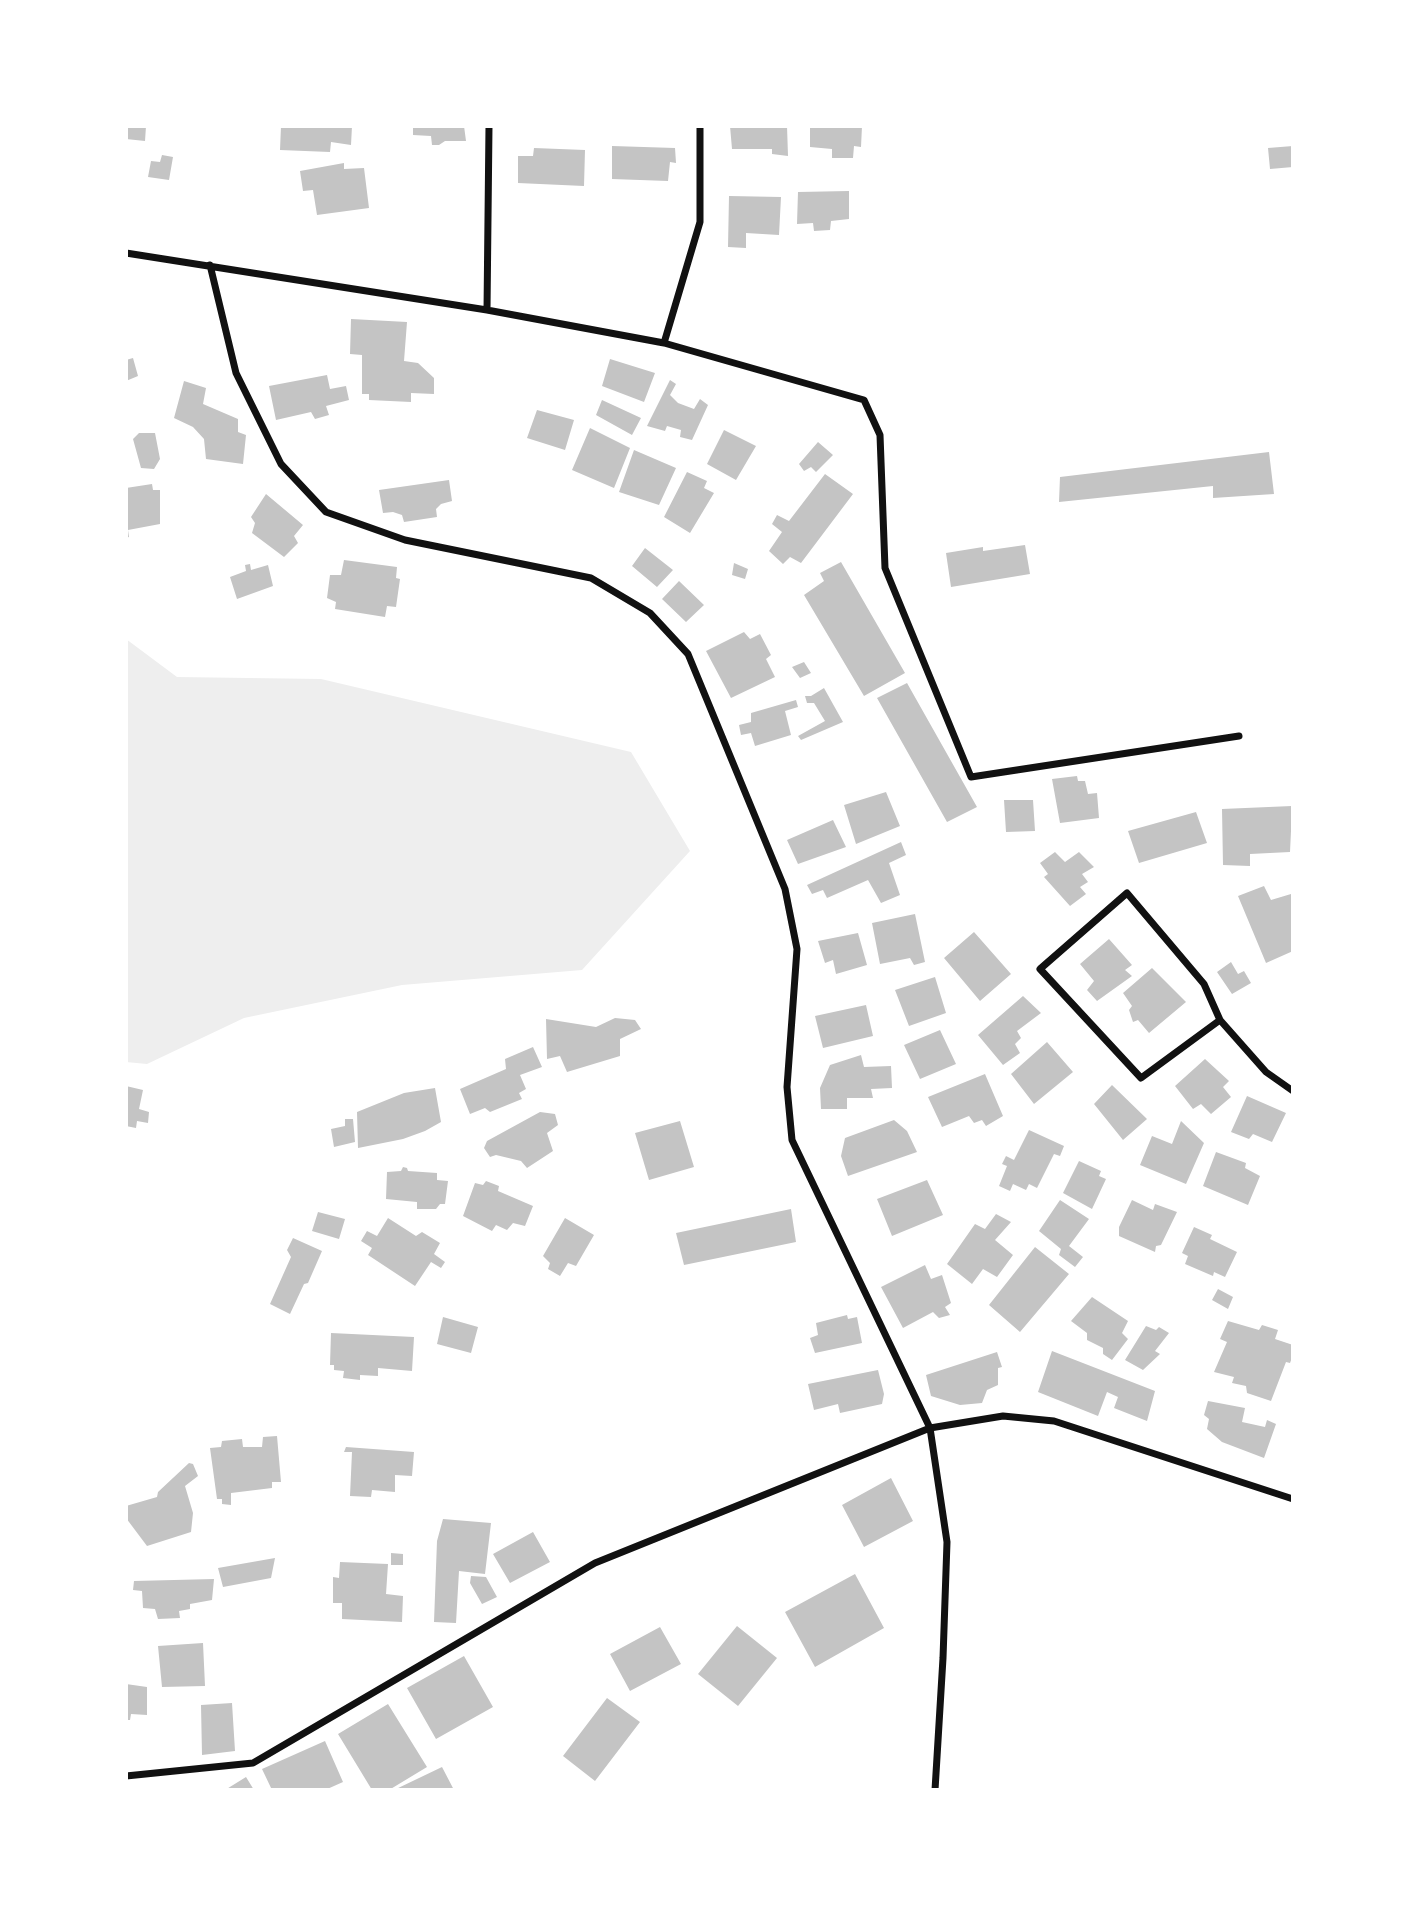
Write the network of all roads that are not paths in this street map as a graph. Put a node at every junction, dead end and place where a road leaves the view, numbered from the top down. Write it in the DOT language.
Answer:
graph roads {
  1 [pos="489,126"];
  2 [pos="700,126"];
  3 [pos="126,253"];
  4 [pos="210,265"];
  5 [pos="487,310"];
  6 [pos="664,343"];
  7 [pos="1240,736"];
  8 [pos="1220,1020"];
  9 [pos="1293,1091"];
  10 [pos="930,1427"];
  11 [pos="1293,1499"];
  12 [pos="126,1776"];
  13 [pos="935,1790"];
  1 -- 5 [label="street"];
  2 -- 6 [label="street"];
  3 -- 4 [label="street"];
  4 -- 5 [label="street"];
  4 -- 10 [label="street"];
  5 -- 6 [label="street"];
  6 -- 7 [label="street"];
  8 -- 8 [label="street"];
  8 -- 9 [label="street"];
  10 -- 11 [label="street"];
  10 -- 12 [label="street"];
  10 -- 13 [label="street"];
}
